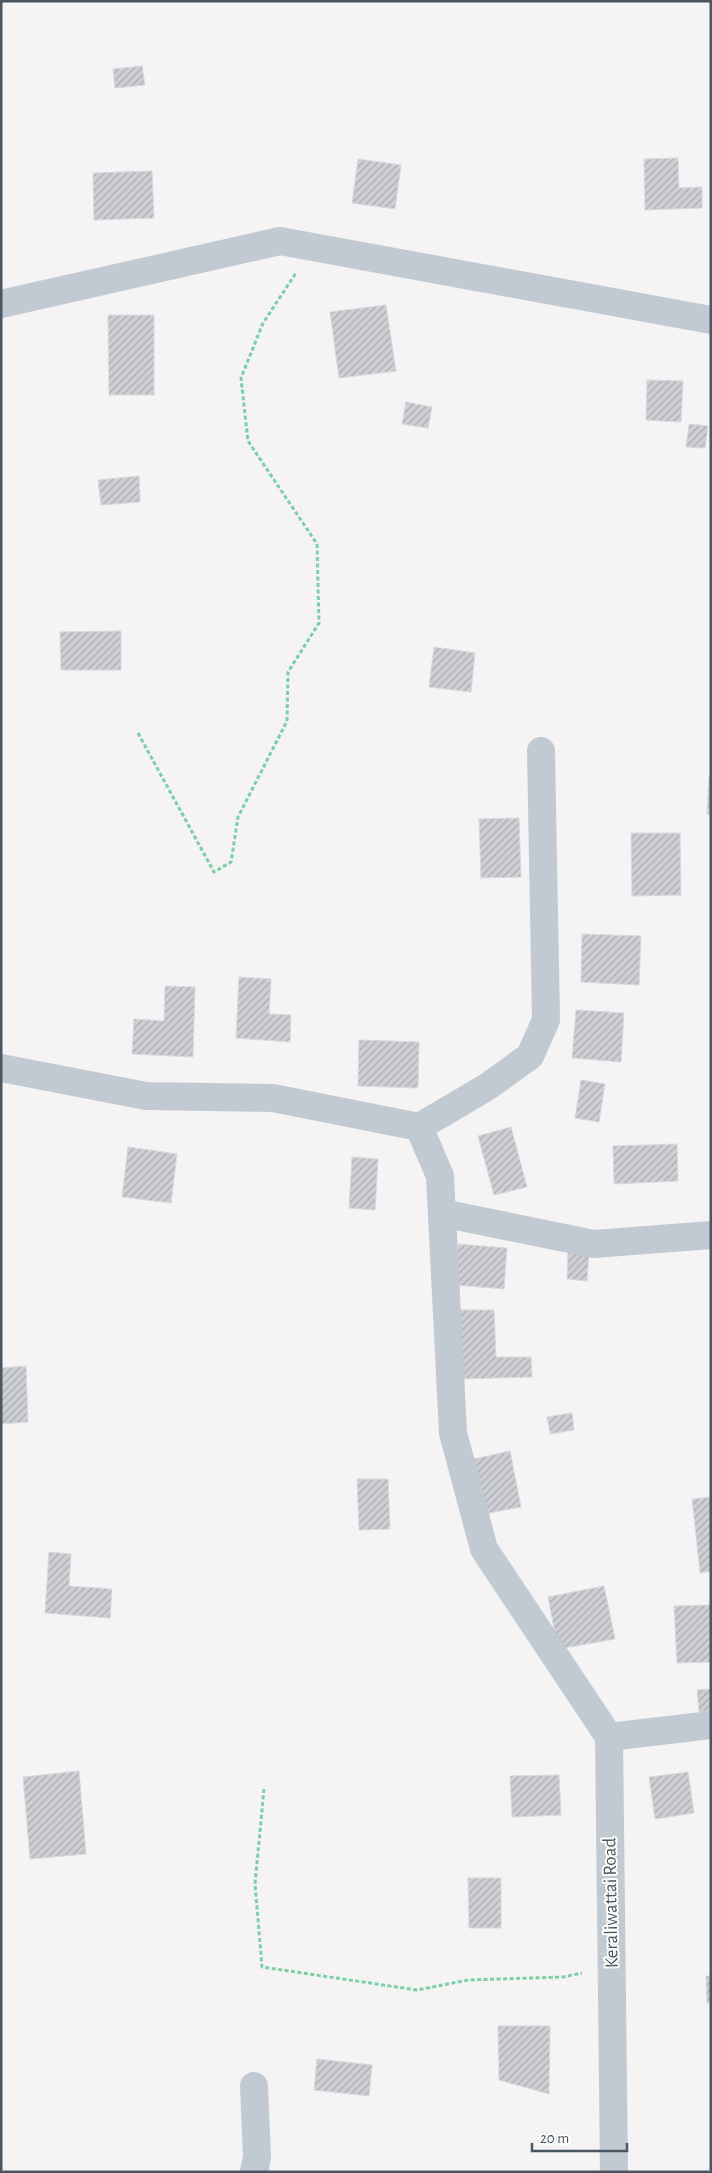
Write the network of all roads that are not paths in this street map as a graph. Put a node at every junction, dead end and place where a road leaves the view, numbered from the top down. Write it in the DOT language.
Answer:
graph roads {
  1 [pos="1,304"];
  2 [pos="711,320"];
  3 [pos="541,751"];
  4 [pos="1,1068"];
  5 [pos="419,1127"];
  6 [pos="442,1214"];
  7 [pos="711,1235"];
  8 [pos="711,1725"];
  9 [pos="609,1738"];
  10 [pos="254,2086"];
  11 [pos="254,2172"];
  12 [pos="614,2172"];
  1 -- 2 [label="street"];
  3 -- 5 [label="street"];
  4 -- 5 [label="street"];
  5 -- 6 [label="street"];
  6 -- 7 [label="street"];
  6 -- 9 [label="street"];
  8 -- 9 [label="street"];
  9 -- 12 [label="street, Keraliwattai Road"];
  10 -- 11 [label="street"];
}
